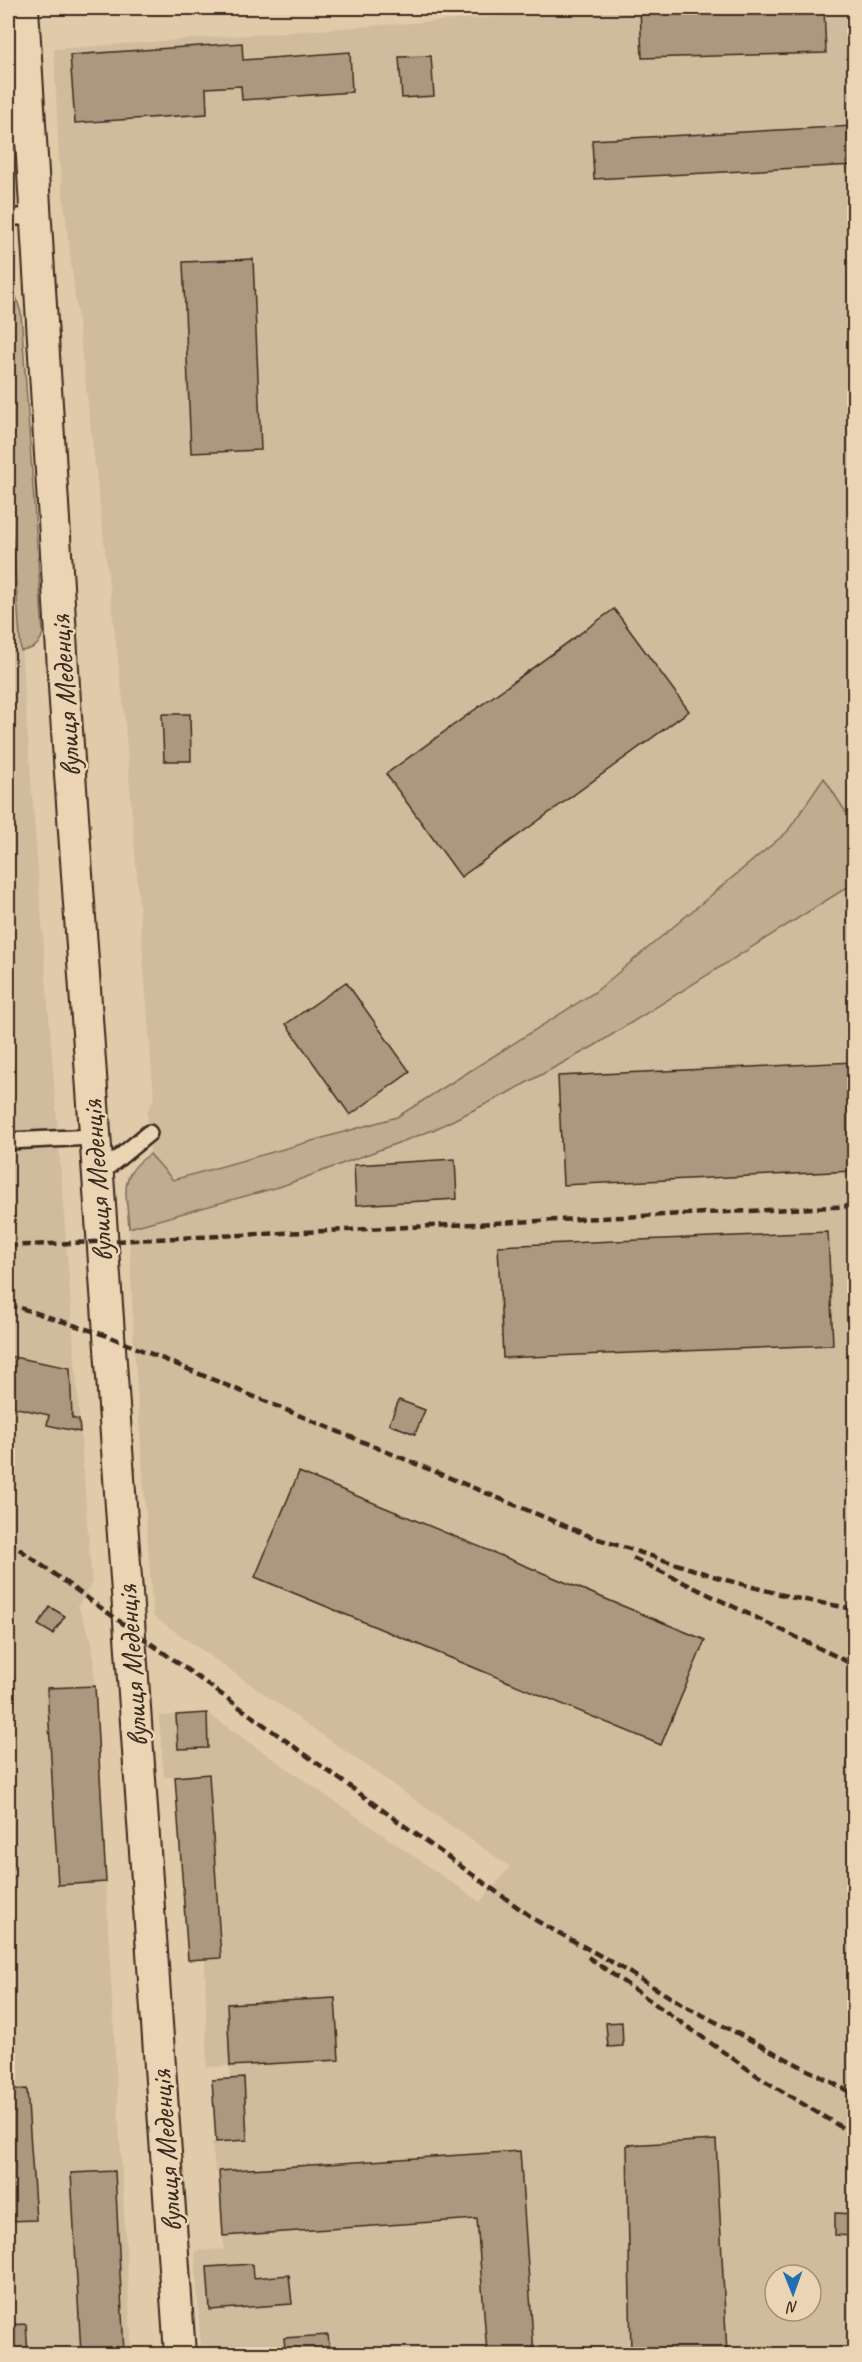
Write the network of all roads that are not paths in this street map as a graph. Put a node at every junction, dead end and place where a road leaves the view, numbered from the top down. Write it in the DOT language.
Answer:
graph roads {
  1 [pos="23,8"];
  2 [pos="21,217"];
  3 [pos="149,1133"];
  4 [pos="94,1137"];
  5 [pos="8,1141"];
  6 [pos="97,1176"];
  7 [pos="180,2355"];
  1 -- 2 [label="street, вулиця Меденція"];
  2 -- 4 [label="street, вулиця Меденція"];
  3 -- 6 [label="lane"];
  4 -- 5 [label="lane"];
  4 -- 6 [label="street, вулиця Меденція"];
  6 -- 7 [label="street, вулиця Меденція"];
}
